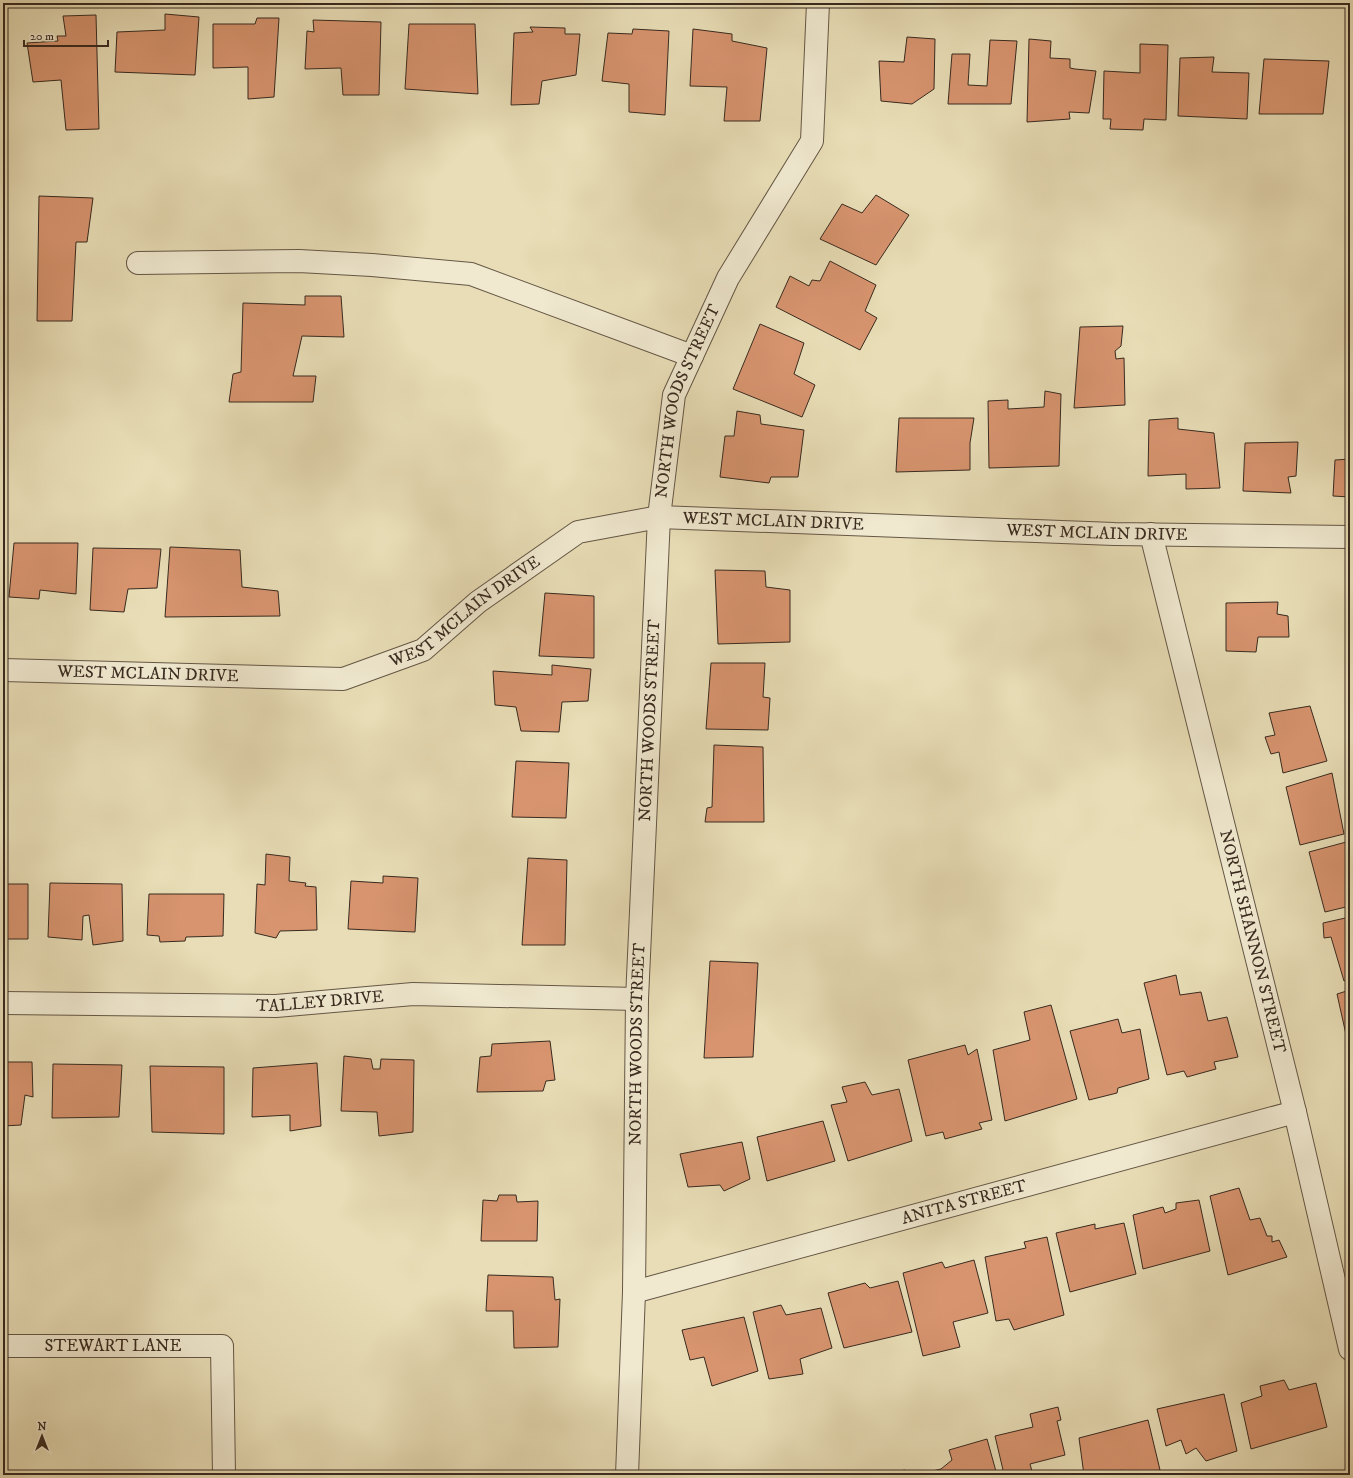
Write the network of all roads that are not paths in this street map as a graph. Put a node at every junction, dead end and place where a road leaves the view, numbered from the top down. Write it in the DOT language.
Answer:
graph roads {
  1 [pos="818,3"];
  2 [pos="138,263"];
  3 [pos="692,356"];
  4 [pos="659,517"];
  5 [pos="1151,534"];
  6 [pos="1350,537"];
  7 [pos="3,670"];
  8 [pos="637,999"];
  9 [pos="3,1003"];
  10 [pos="1294,1112"];
  11 [pos="634,1292"];
  12 [pos="3,1346"];
  13 [pos="1350,1349"];
  14 [pos="224,1475"];
  15 [pos="627,1475"];
  1 -- 3 [label="street, NORTH WOODS STREET"];
  2 -- 3 [label="street"];
  3 -- 4 [label="street, NORTH WOODS STREET"];
  4 -- 5 [label="street, WEST MCLAIN DRIVE"];
  4 -- 7 [label="street, WEST MCLAIN DRIVE"];
  4 -- 8 [label="street, NORTH WOODS STREET"];
  5 -- 6 [label="street, WEST MCLAIN DRIVE"];
  5 -- 10 [label="street, NORTH SHANNON STREET"];
  8 -- 9 [label="street, TALLEY DRIVE"];
  8 -- 11 [label="street, NORTH WOODS STREET"];
  10 -- 11 [label="street, ANITA STREET"];
  10 -- 13 [label="street, NORTH SHANNON STREET"];
  11 -- 15 [label="street, NORTH WOODS STREET"];
  12 -- 14 [label="street, STEWART LANE"];
}
